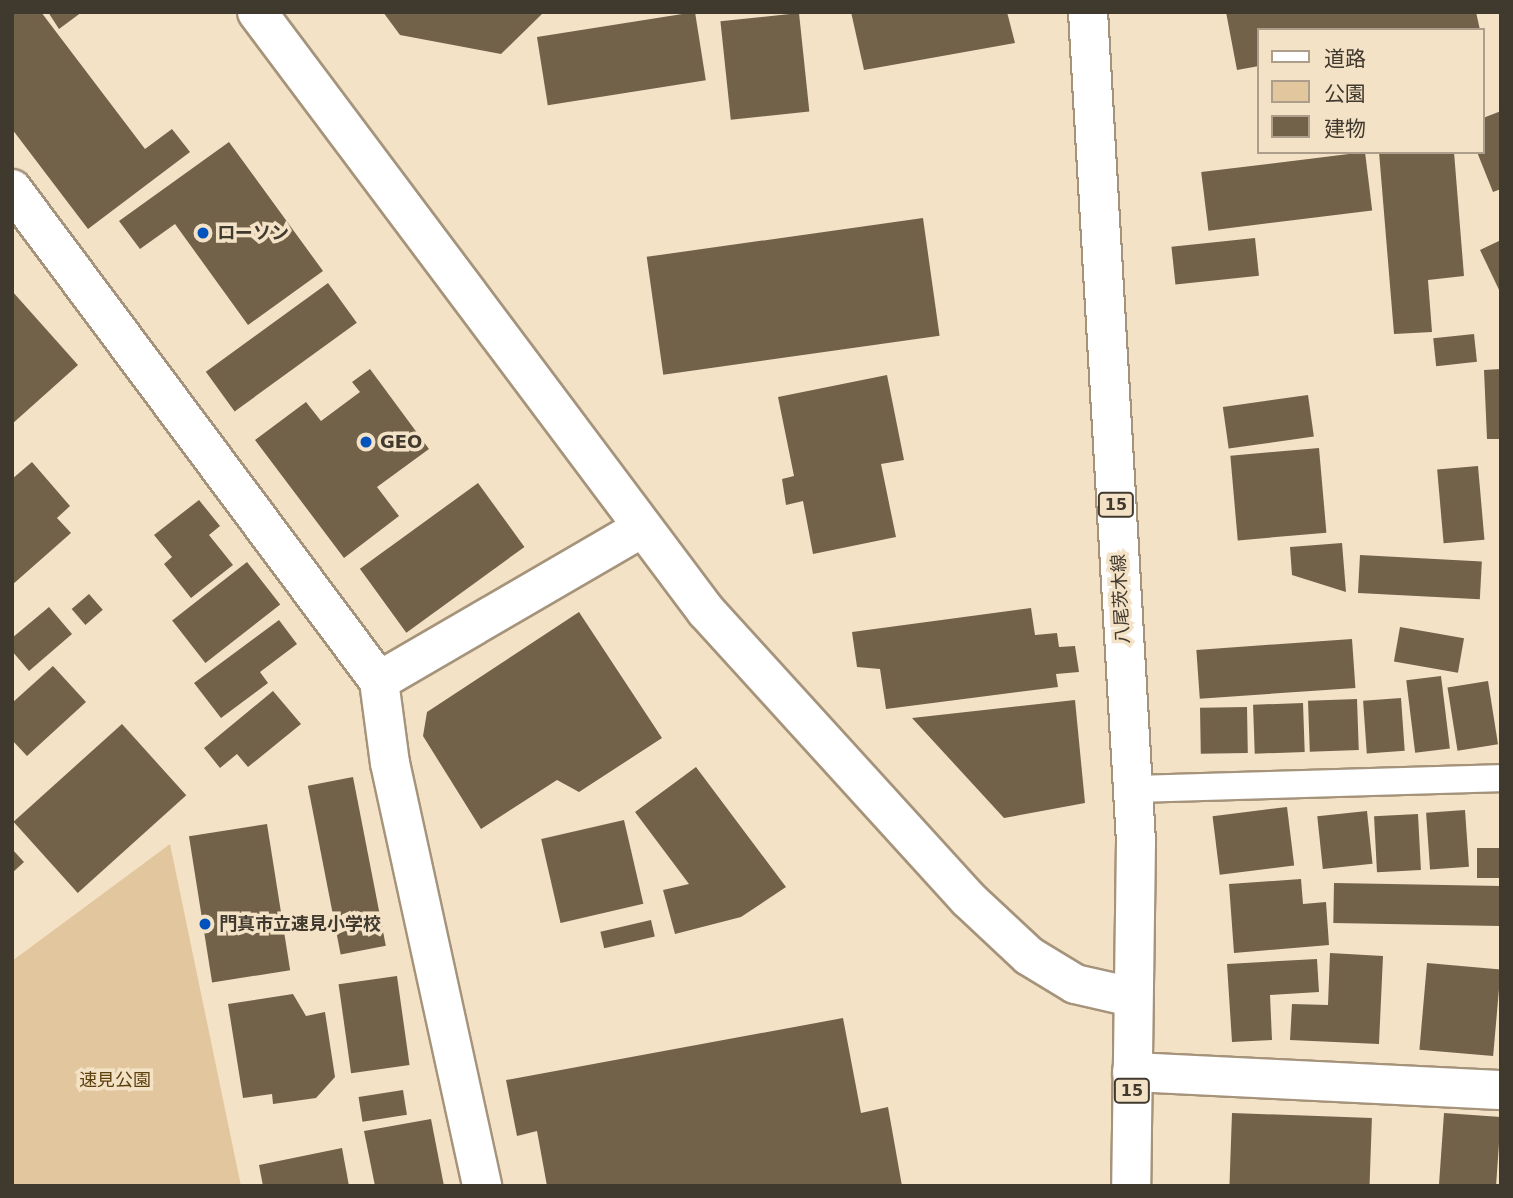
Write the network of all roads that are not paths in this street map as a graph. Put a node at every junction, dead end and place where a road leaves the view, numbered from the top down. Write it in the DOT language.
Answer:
graph roads {
  1 [pos="257,12"];
  2 [pos="1088,12"];
  3 [pos="12,189"];
  4 [pos="640,529"];
  5 [pos="379,681"];
  6 [pos="1501,778"];
  7 [pos="1132,789"];
  8 [pos="1132,997"];
  9 [pos="1132,1072"];
  10 [pos="1501,1090"];
  11 [pos="482,1186"];
  12 [pos="1131,1186"];
  1 -- 4 [label="street"];
  2 -- 7 [label="street, 八尾茨木線 / 15"];
  3 -- 5 [label="street"];
  4 -- 5 [label="street"];
  4 -- 8 [label="street"];
  5 -- 11 [label="street"];
  6 -- 7 [label="lane"];
  7 -- 8 [label="street, 八尾茨木線 / 15"];
  8 -- 9 [label="street, 八尾茨木線 / 15"];
  9 -- 10 [label="street"];
  9 -- 12 [label="street, 八尾茨木線 / 15"];
}
